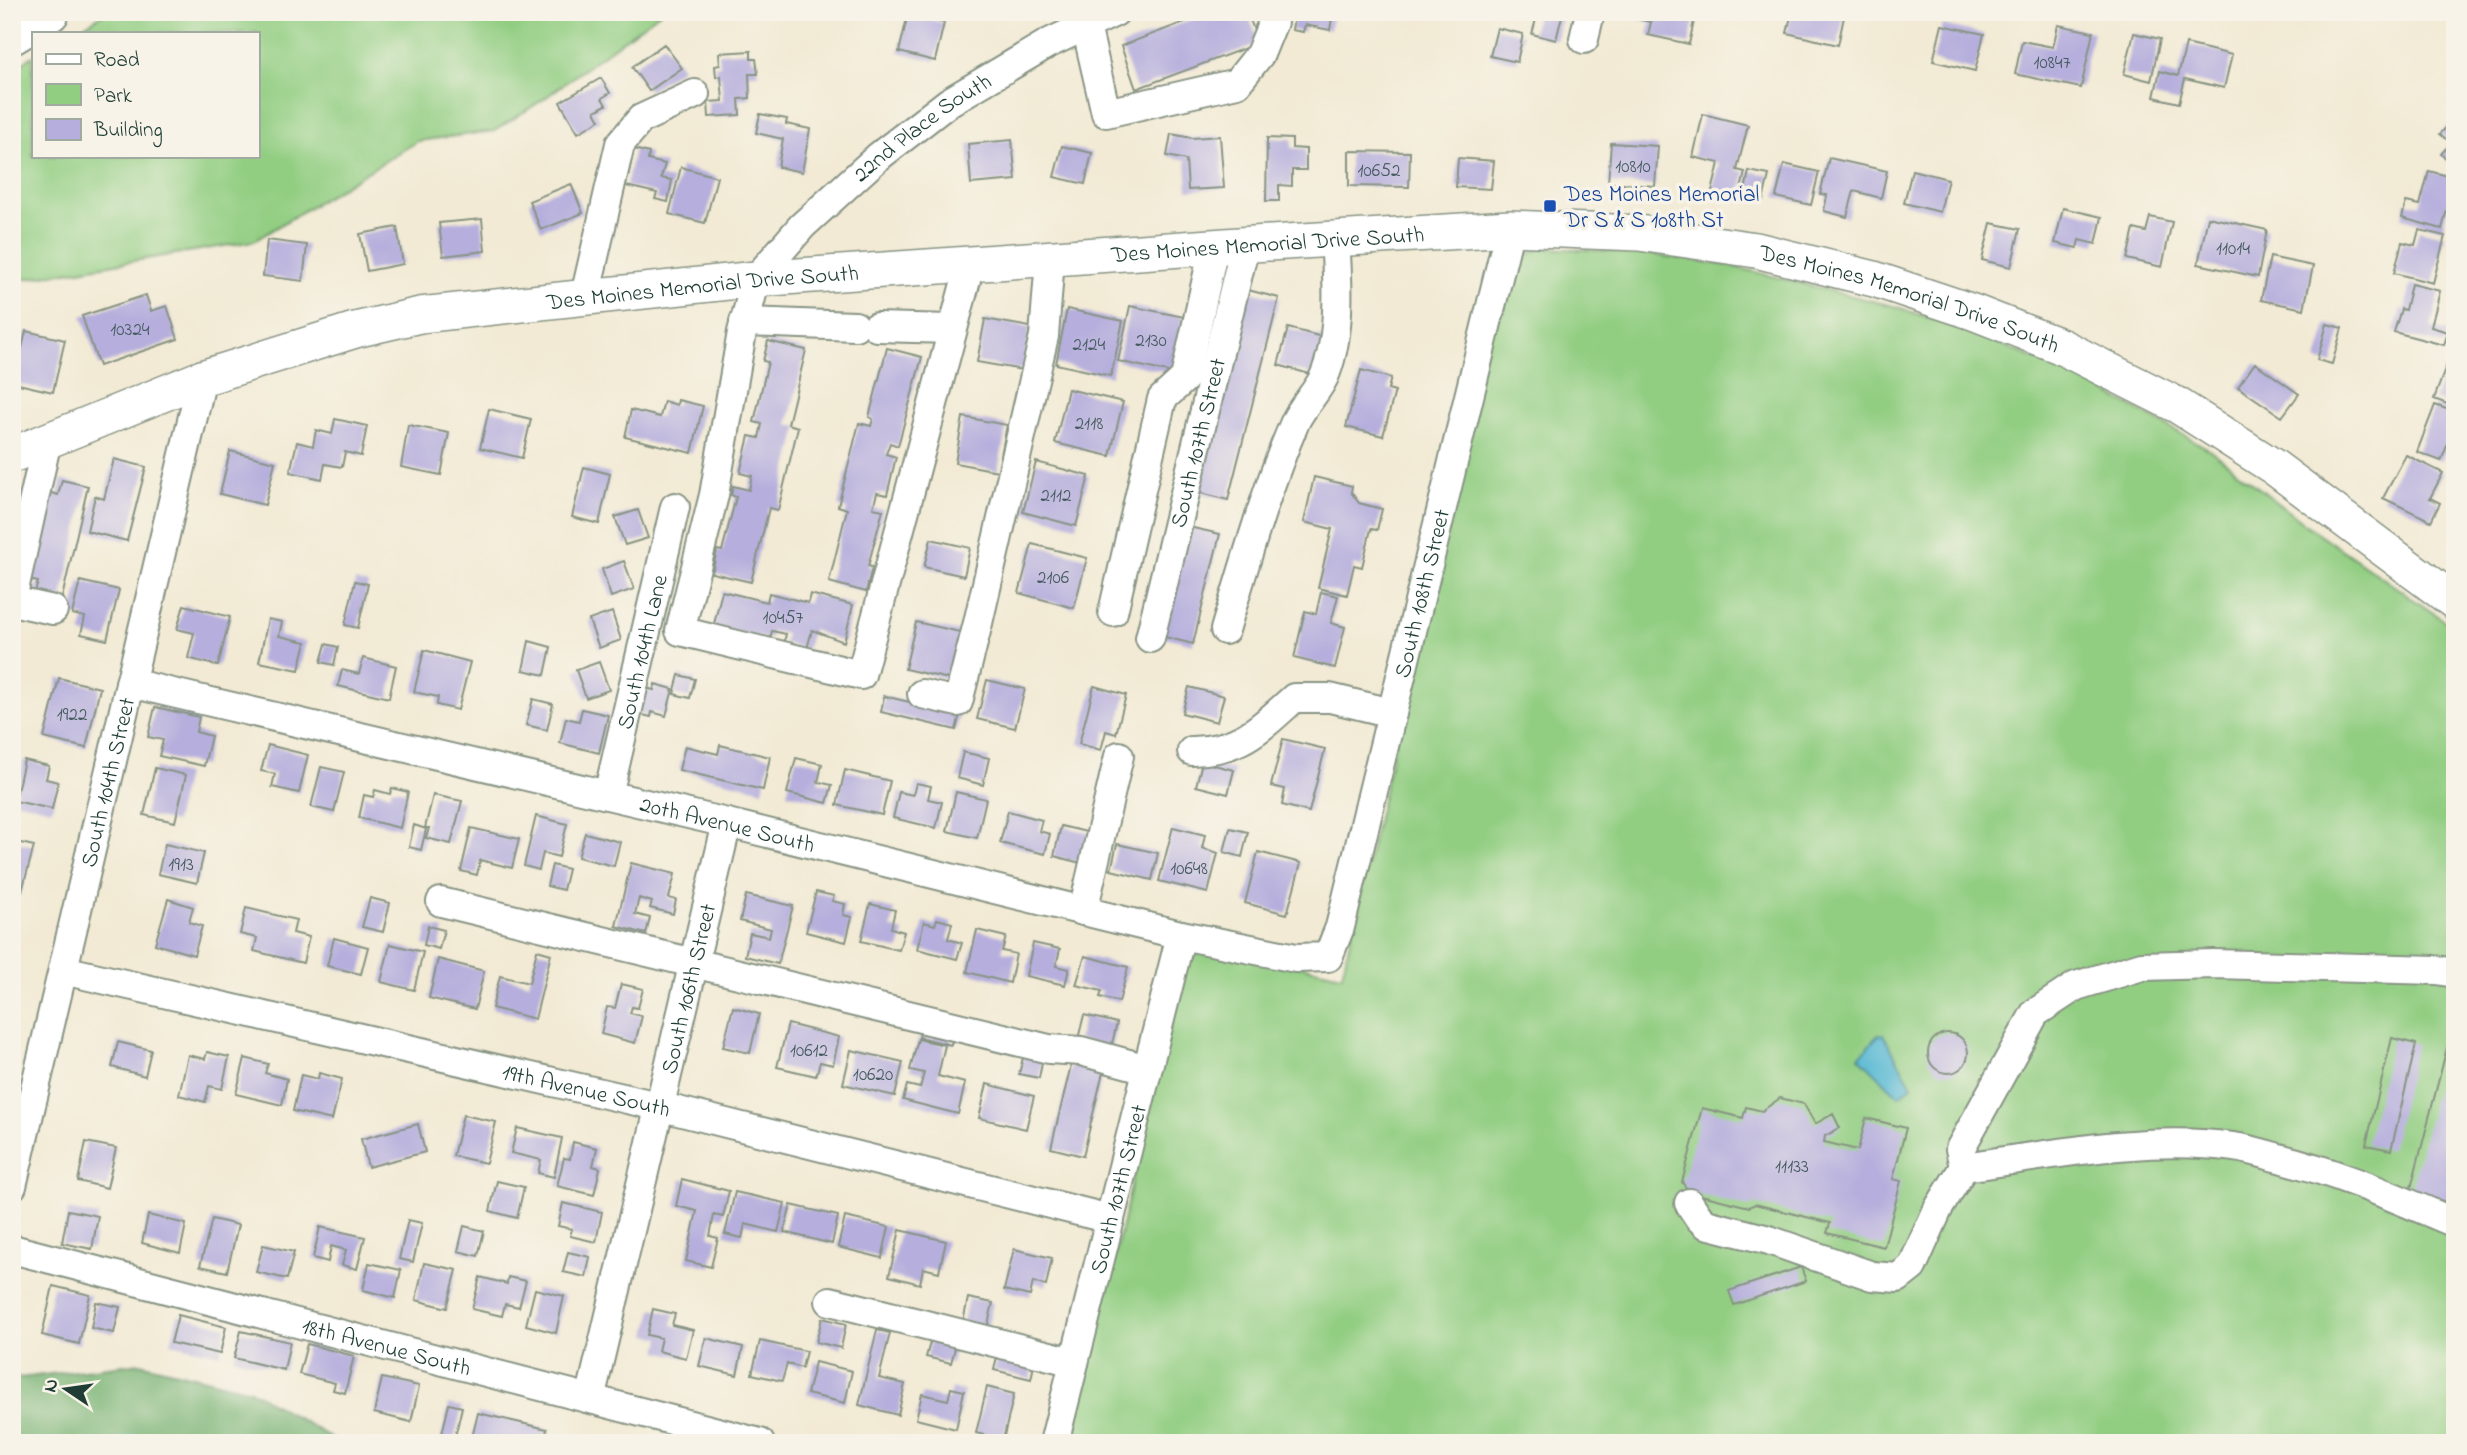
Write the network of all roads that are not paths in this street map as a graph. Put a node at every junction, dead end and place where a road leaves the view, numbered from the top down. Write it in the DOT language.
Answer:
graph roads {
  1 [pos="50,12"];
  2 [pos="1115,12"];
  3 [pos="1273,12"];
  4 [pos="1590,12"];
  5 [pos="1086,26"];
  6 [pos="12,35"];
  7 [pos="1584,39"];
  8 [pos="695,94"];
  9 [pos="1510,228"];
  10 [pos="1335,239"];
  11 [pos="1230,246"];
  12 [pos="1050,259"];
  13 [pos="970,264"];
  14 [pos="756,279"];
  15 [pos="585,296"];
  16 [pos="744,322"];
  17 [pos="951,329"];
  18 [pos="202,378"];
  19 [pos="47,440"];
  20 [pos="12,455"];
  21 [pos="675,507"];
  22 [pos="12,600"];
  23 [pos="2455,601"];
  24 [pos="53,610"];
  25 [pos="1113,612"];
  26 [pos="1225,630"];
  27 [pos="1150,638"];
  28 [pos="130,683"];
  29 [pos="922,694"];
  30 [pos="1392,713"];
  31 [pos="1192,751"];
  32 [pos="1119,756"];
  33 [pos="608,795"];
  34 [pos="727,823"];
  35 [pos="441,902"];
  36 [pos="1083,911"];
  37 [pos="1181,935"];
  38 [pos="1328,957"];
  39 [pos="693,962"];
  40 [pos="63,970"];
  41 [pos="2455,973"];
  42 [pos="1147,1069"];
  43 [pos="658,1106"];
  44 [pos="1964,1167"];
  45 [pos="12,1186"];
  46 [pos="1689,1203"];
  47 [pos="1110,1219"];
  48 [pos="2455,1223"];
  49 [pos="12,1250"];
  50 [pos="830,1301"];
  51 [pos="1074,1362"];
  52 [pos="590,1399"];
  53 [pos="760,1443"];
  54 [pos="1054,1443"];
  1 -- 6 [label="highway"];
  2 -- 5 [label="street, 22nd Place South"];
  3 -- 5 [label="street"];
  4 -- 7 [label="street"];
  5 -- 14 [label="street, 22nd Place South"];
  8 -- 15 [label="street"];
  9 -- 10 [label="main road, Des Moines Memorial Drive South"];
  9 -- 23 [label="main road, Des Moines Memorial Drive South"];
  9 -- 30 [label="street, South 108th Street"];
  10 -- 11 [label="main road, Des Moines Memorial Drive South"];
  10 -- 26 [label="street"];
  11 -- 12 [label="main road, Des Moines Memorial Drive South"];
  11 -- 25 [label="street"];
  11 -- 27 [label="street, South 107th Street"];
  12 -- 13 [label="main road, Des Moines Memorial Drive South"];
  12 -- 29 [label="street"];
  13 -- 14 [label="main road, Des Moines Memorial Drive South"];
  13 -- 17 [label="street"];
  14 -- 15 [label="main road, Des Moines Memorial Drive South"];
  14 -- 16 [label="street"];
  15 -- 18 [label="main road, Des Moines Memorial Drive South"];
  16 -- 17 [label="street"];
  16 -- 17 [label="street"];
  18 -- 19 [label="main road, Des Moines Memorial Drive South"];
  18 -- 28 [label="street, South 104th Street"];
  19 -- 20 [label="main road, Des Moines Memorial Drive South"];
  19 -- 22 [label="street"];
  21 -- 33 [label="street, South 104th Lane"];
  22 -- 24 [label="street"];
  28 -- 33 [label="street, 20th Avenue South"];
  28 -- 40 [label="street, South 104th Street"];
  30 -- 31 [label="street"];
  30 -- 38 [label="street, South 108th Street"];
  32 -- 36 [label="street"];
  33 -- 34 [label="street, 20th Avenue South"];
  34 -- 36 [label="street, 20th Avenue South"];
  34 -- 39 [label="street, South 106th Street"];
  35 -- 39 [label="street"];
  36 -- 37 [label="street, 20th Avenue South"];
  37 -- 38 [label="street, 20th Avenue South"];
  37 -- 42 [label="street, South 107th Street"];
  39 -- 42 [label="street"];
  39 -- 43 [label="street, South 106th Street"];
  40 -- 43 [label="street, 19th Avenue South"];
  40 -- 45 [label="street, South 104th Street"];
  41 -- 44 [label="street"];
  42 -- 47 [label="street, South 107th Street"];
  43 -- 47 [label="street, 19th Avenue South"];
  43 -- 52 [label="street, South 106th Street"];
  44 -- 46 [label="street"];
  44 -- 48 [label="street"];
  47 -- 51 [label="street, South 107th Street"];
  49 -- 52 [label="street, 18th Avenue South"];
  50 -- 51 [label="street"];
  51 -- 54 [label="street, South 107th Street"];
  52 -- 53 [label="street, 18th Avenue South"];
}
